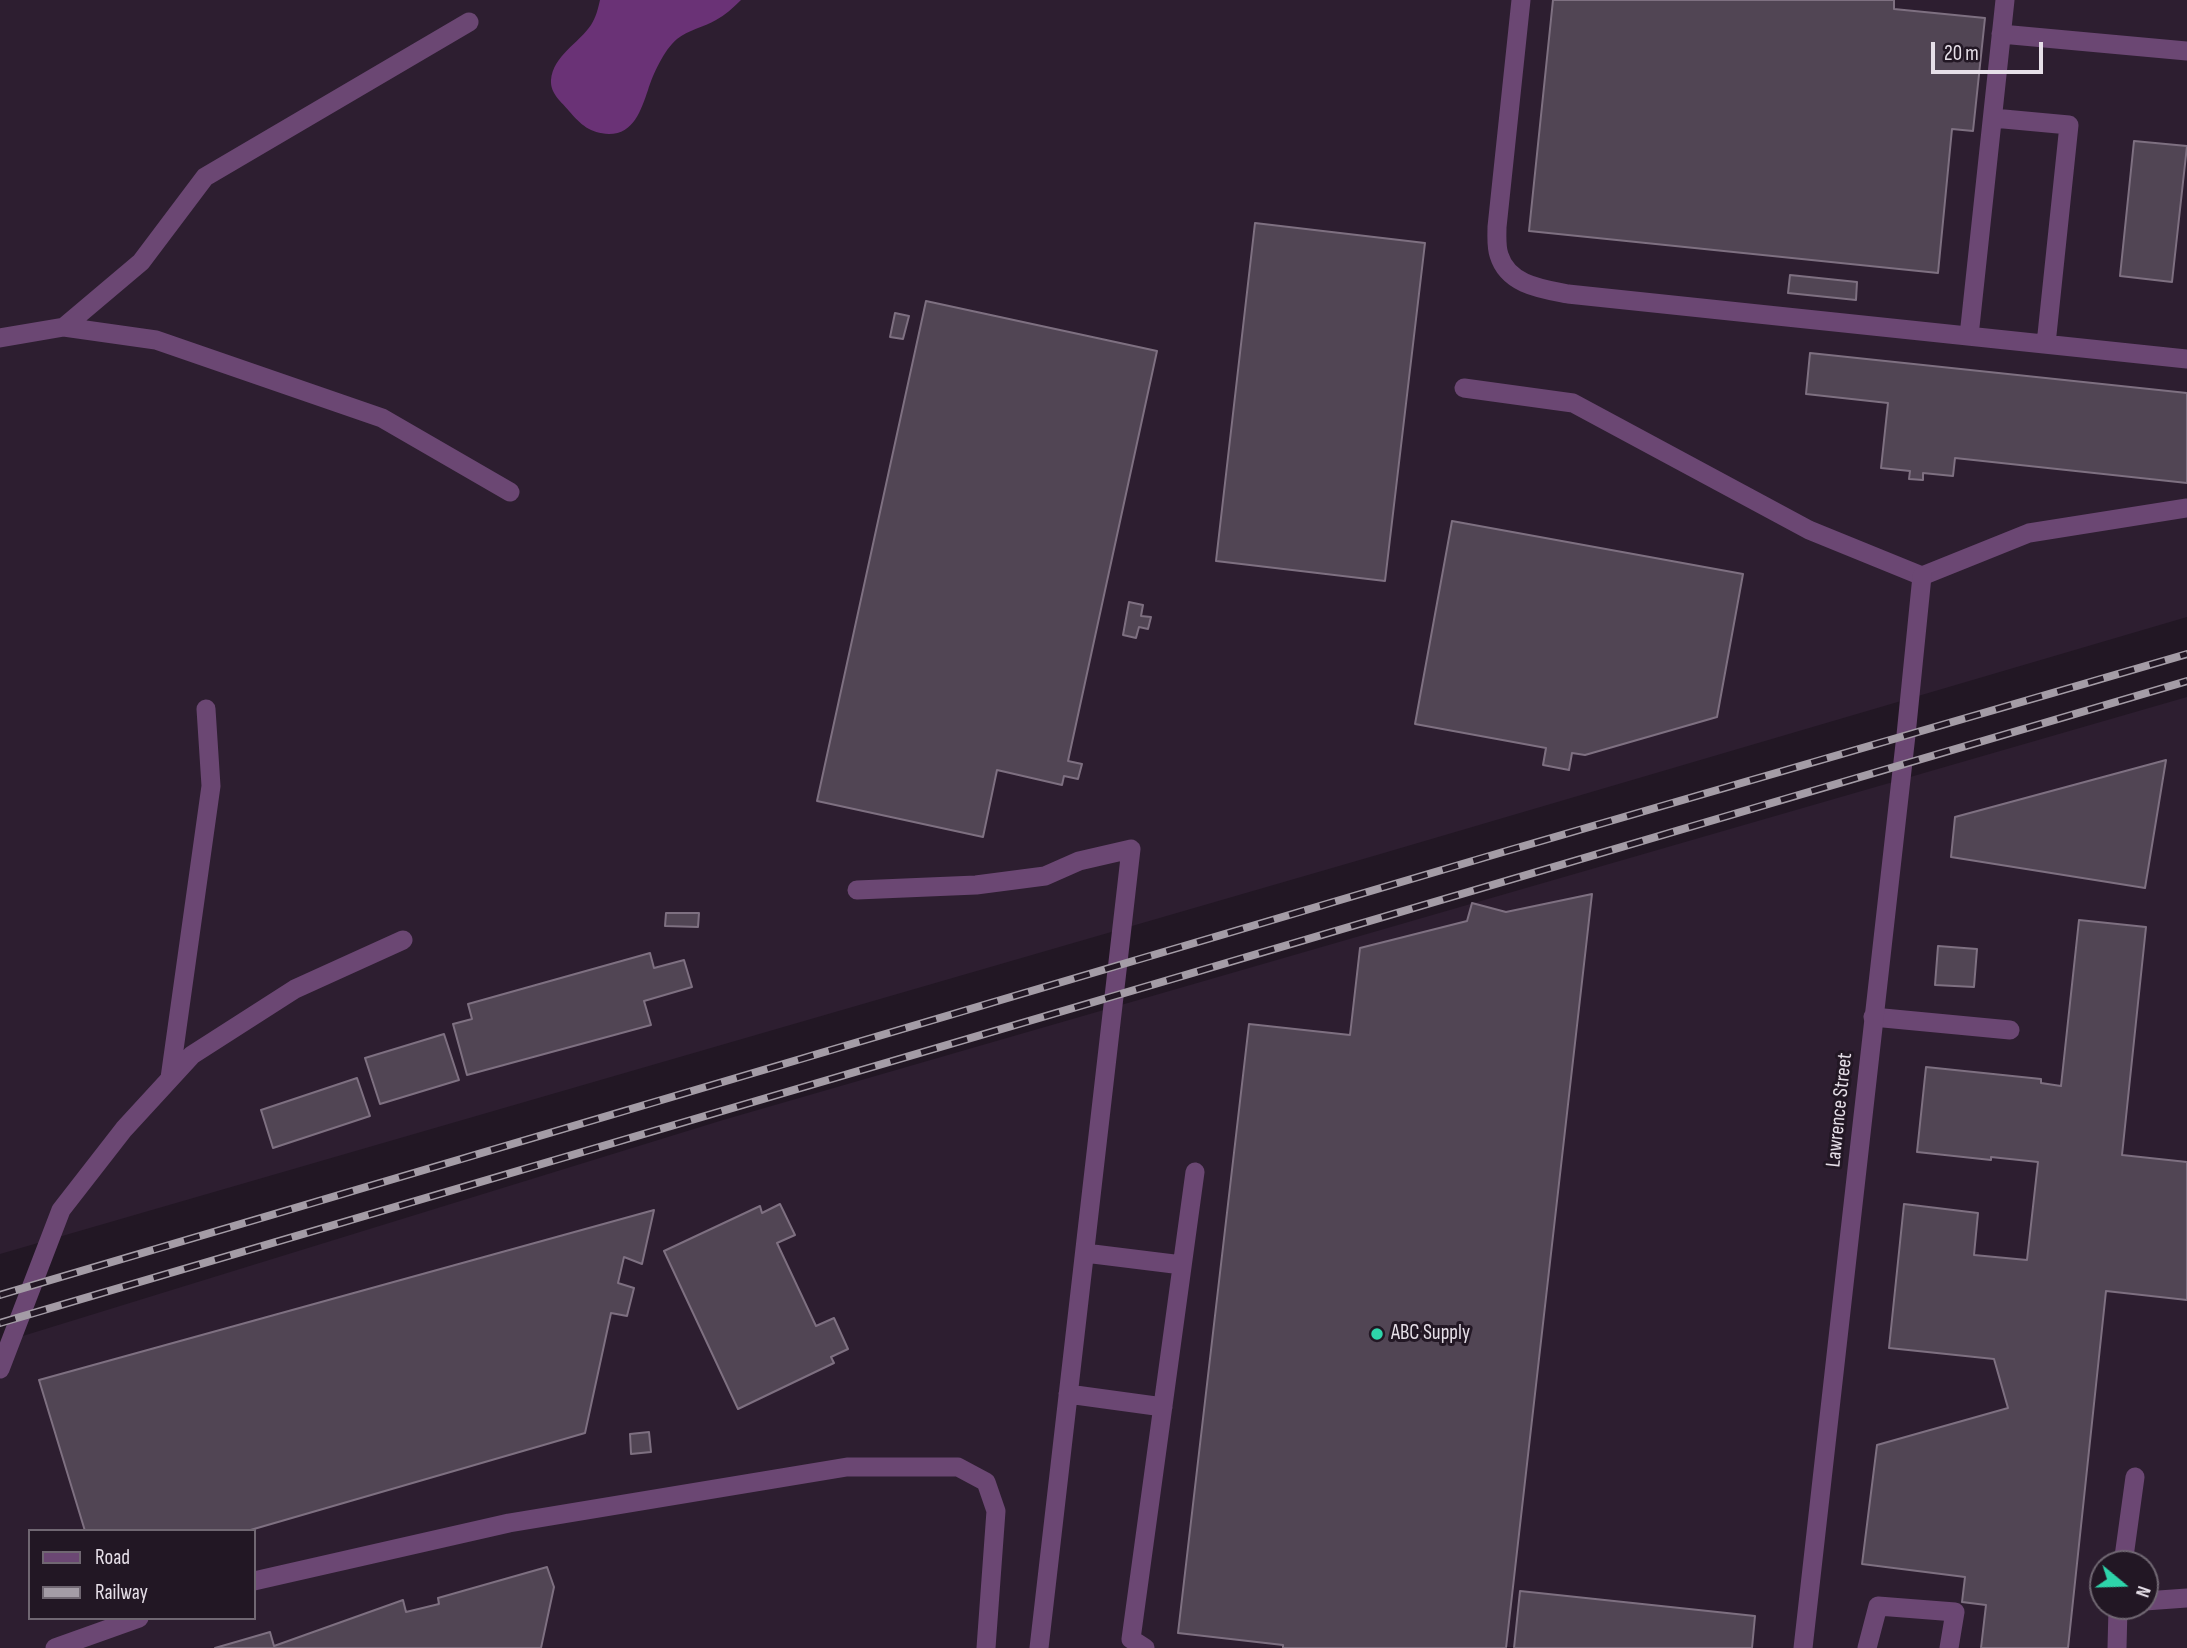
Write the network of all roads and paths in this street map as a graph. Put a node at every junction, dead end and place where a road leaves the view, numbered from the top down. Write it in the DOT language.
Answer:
graph roads {
  1 [pos="1521,0"];
  2 [pos="2005,0"];
  3 [pos="469,22"];
  4 [pos="2001,34"];
  5 [pos="2187,51"];
  6 [pos="1993,118"];
  7 [pos="64,327"];
  8 [pos="1969,337"];
  9 [pos="0,338"];
  10 [pos="2046,344"];
  11 [pos="2187,359"];
  12 [pos="1464,388"];
  13 [pos="510,492"];
  14 [pos="2187,508"];
  15 [pos="1922,576"];
  16 [pos="206,709"];
  17 [pos="857,890"];
  18 [pos="404,940"];
  19 [pos="1873,1017"];
  20 [pos="2010,1030"];
  21 [pos="170,1078"];
  22 [pos="1195,1172"];
  23 [pos="1085,1253"];
  24 [pos="1182,1265"];
  25 [pos="0,1369"];
  26 [pos="1068,1394"];
  27 [pos="1163,1407"];
  28 [pos="2135,1476"];
  29 [pos="2125,1550"];
  30 [pos="256,1581"];
  31 [pos="2187,1598"];
  32 [pos="2159,1600"];
  33 [pos="133,1620"];
  34 [pos="2119,1620"];
  35 [pos="1136,1645"];
  36 [pos="55,1648"];
  37 [pos="986,1648"];
  38 [pos="1039,1648"];
  39 [pos="1803,1648"];
  40 [pos="1867,1648"];
  41 [pos="1949,1648"];
  42 [pos="2117,1648"];
  1 -- 8 [label="street"];
  2 -- 4 [label="street"];
  3 -- 7 [label="street"];
  4 -- 5 [label="street"];
  4 -- 6 [label="street"];
  6 -- 8 [label="street"];
  6 -- 10 [label="street"];
  7 -- 9 [label="street"];
  7 -- 13 [label="street"];
  8 -- 10 [label="street"];
  10 -- 11 [label="street"];
  12 -- 15 [label="street"];
  14 -- 15 [label="street"];
  15 -- 19 [label="street, Lawrence Street"];
  16 -- 21 [label="street"];
  17 -- 23 [label="street"];
  18 -- 21 [label="street"];
  19 -- 20 [label="street"];
  19 -- 39 [label="street, Lawrence Street"];
  21 -- 25 [label="street"];
  22 -- 24 [label="street"];
  23 -- 24 [label="street"];
  23 -- 26 [label="street"];
  24 -- 27 [label="street"];
  26 -- 27 [label="street"];
  26 -- 38 [label="street"];
  27 -- 35 [label="street"];
  28 -- 29 [label="street"];
  30 -- 37 [label="street"];
  31 -- 32 [label="street"];
  33 -- 36 [label="street"];
  34 -- 42 [label="street"];
  40 -- 41 [label="street"];
}
